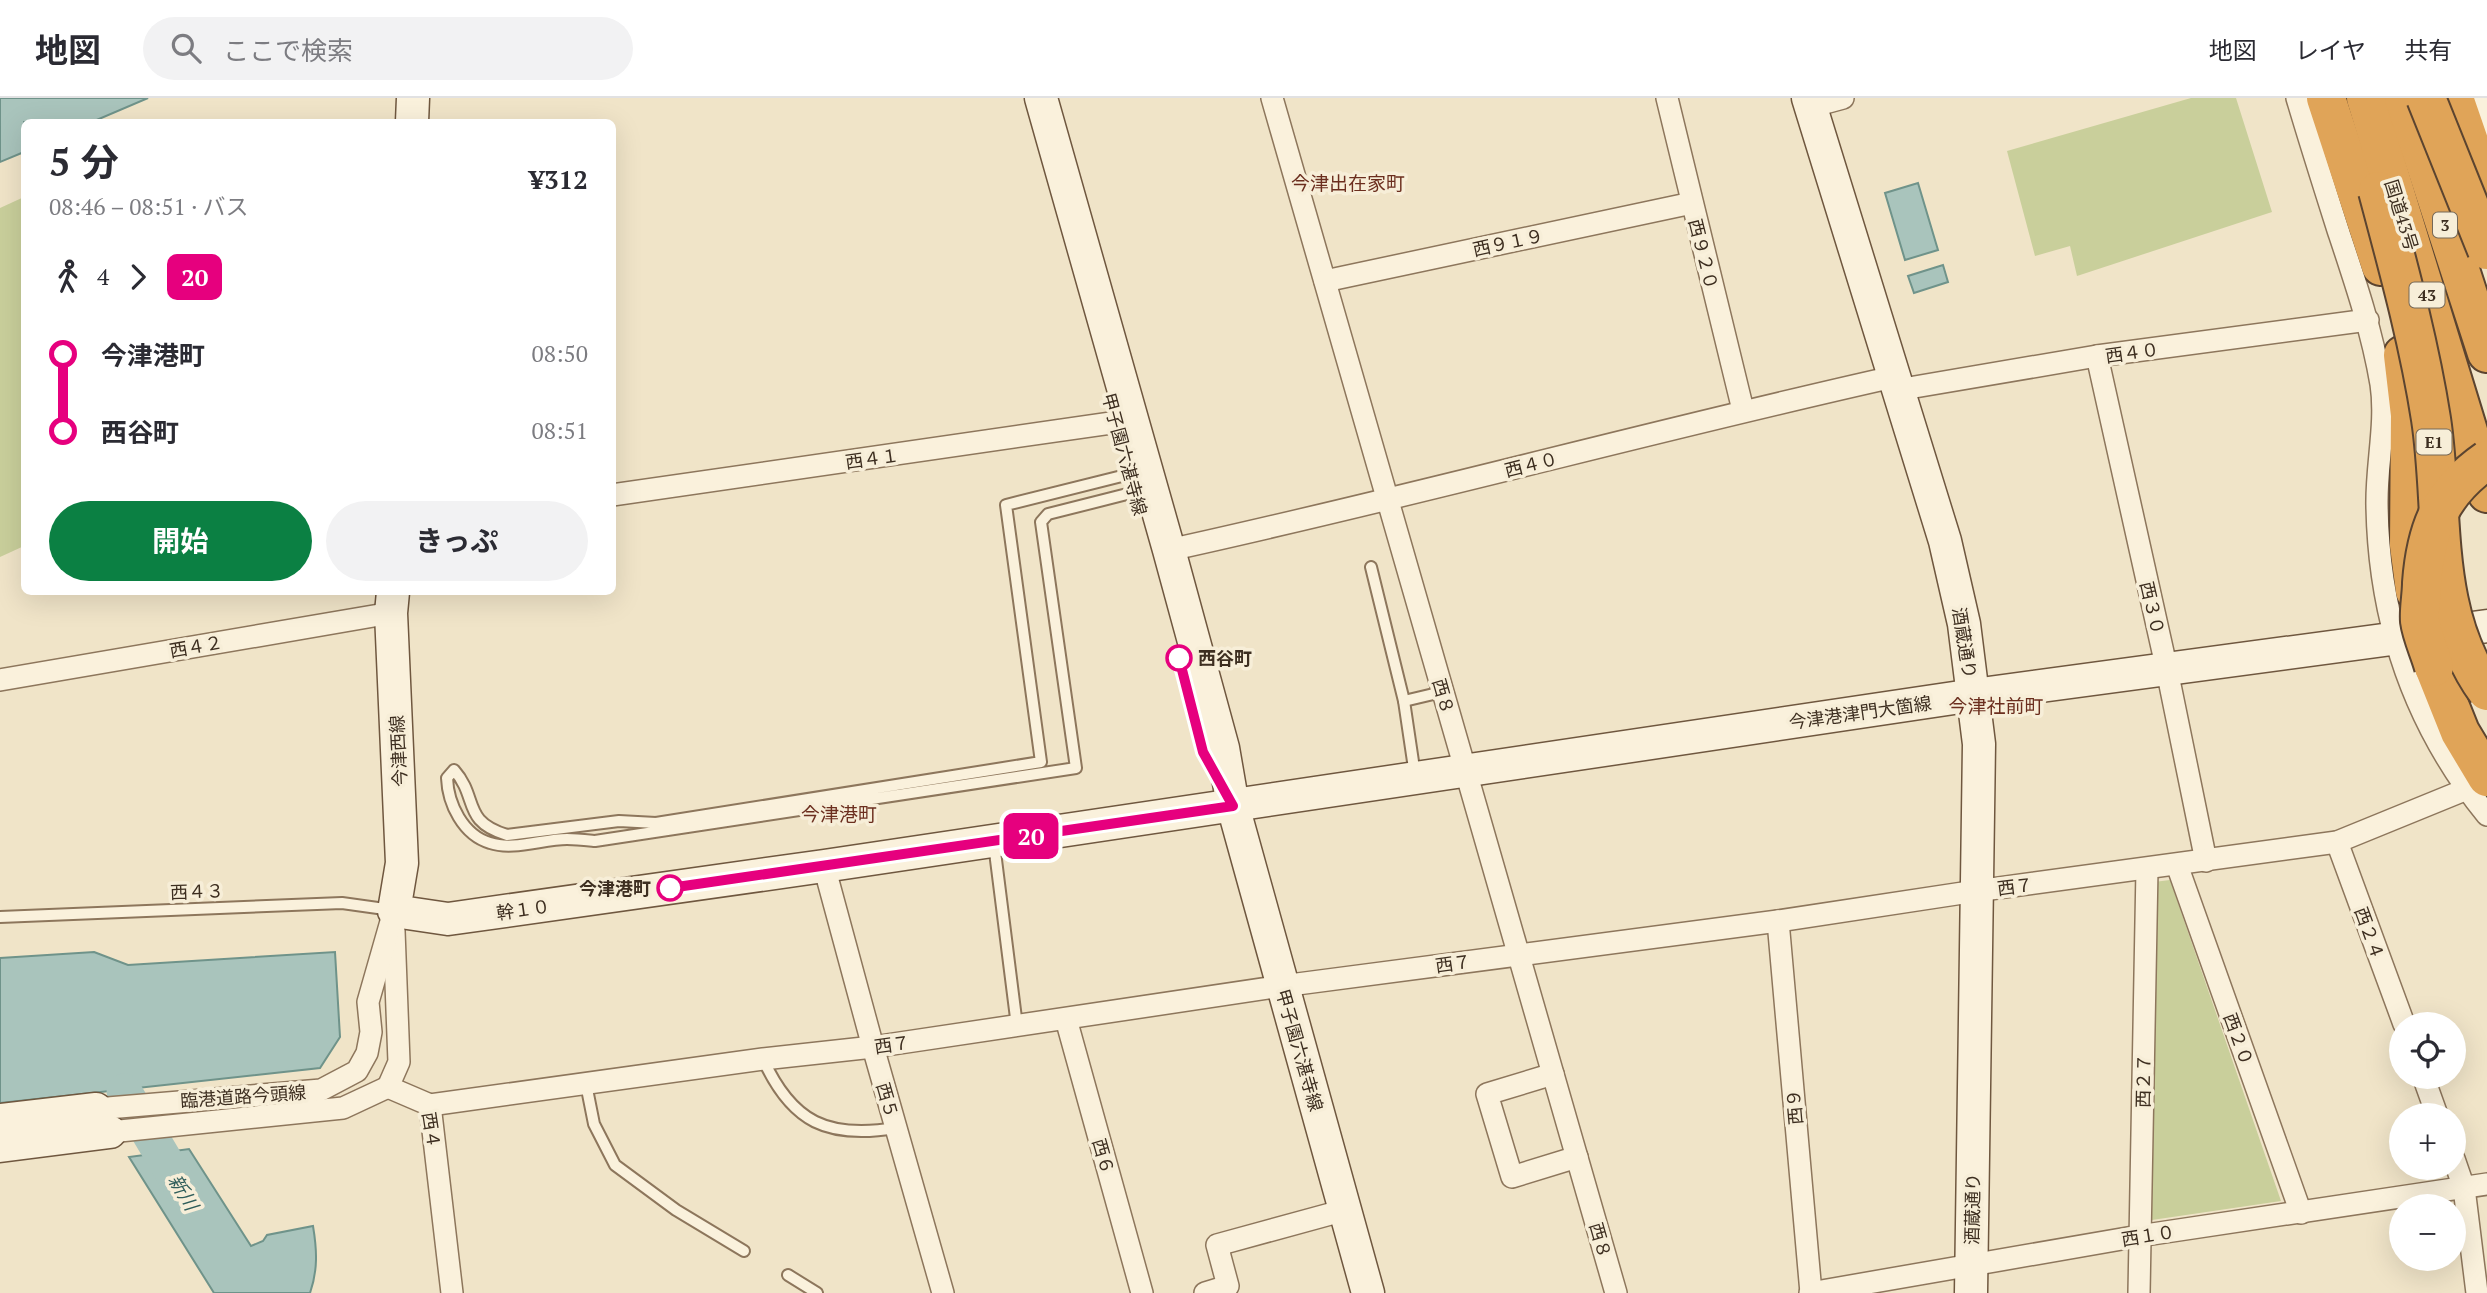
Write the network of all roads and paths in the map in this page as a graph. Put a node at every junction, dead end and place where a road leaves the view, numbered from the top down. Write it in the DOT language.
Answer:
graph roads {
  1 [pos="413,98"];
  2 [pos="1024,98"];
  3 [pos="1041,98"];
  4 [pos="1272,98"];
  5 [pos="1667,98"];
  6 [pos="1843,98"];
  7 [pos="2297,98"];
  8 [pos="2326,98"];
  9 [pos="2353,98"];
  10 [pos="2366,98"];
  11 [pos="2372,98"];
  12 [pos="2404,98"];
  13 [pos="2427,98"];
  14 [pos="2454,98"];
  15 [pos="2477,98"];
  16 [pos="1809,102"];
  17 [pos="412,119"];
  18 [pos="2487,126"];
  19 [pos="2487,194"];
  20 [pos="1692,204"];
  21 [pos="2487,250"];
  22 [pos="1325,281"];
  23 [pos="2487,290"];
  24 [pos="2380,316"];
  25 [pos="2487,353"];
  26 [pos="2097,356"];
  27 [pos="1895,384"];
  28 [pos="1743,410"];
  29 [pos="1124,421"];
  30 [pos="2487,450"];
  31 [pos="2487,460"];
  32 [pos="1132,483"];
  33 [pos="2487,493"];
  34 [pos="616,494"];
  35 [pos="1387,500"];
  36 [pos="1169,550"];
  37 [pos="1370,567"];
  38 [pos="392,602"];
  39 [pos="2487,626"];
  40 [pos="2408,629"];
  41 [pos="2434,667"];
  42 [pos="2167,670"];
  43 [pos="0,680"];
  44 [pos="2487,691"];
  45 [pos="1443,692"];
  46 [pos="1974,695"];
  47 [pos="1404,701"];
  48 [pos="2487,751"];
  49 [pos="1465,770"];
  50 [pos="1416,778"];
  51 [pos="2477,783"];
  52 [pos="1233,806"];
  53 [pos="2487,815"];
  54 [pos="994,841"];
  55 [pos="2337,842"];
  56 [pos="2206,861"];
  57 [pos="2177,865"];
  58 [pos="824,866"];
  59 [pos="2147,869"];
  60 [pos="1976,891"];
  61 [pos="394,911"];
  62 [pos="0,917"];
  63 [pos="1778,921"];
  64 [pos="1518,955"];
  65 [pos="1282,986"];
  66 [pos="2400,1012"];
  67 [pos="1066,1019"];
  68 [pos="1017,1026"];
  69 [pos="873,1047"];
  70 [pos="763,1059"];
  71 [pos="1553,1074"];
  72 [pos="586,1084"];
  73 [pos="388,1087"];
  74 [pos="430,1105"];
  75 [pos="0,1120"];
  76 [pos="103,1121"];
  77 [pos="896,1128"];
  78 [pos="0,1146"];
  79 [pos="1577,1157"];
  80 [pos="2461,1180"];
  81 [pos="2487,1184"];
  82 [pos="2464,1188"];
  83 [pos="1345,1209"];
  84 [pos="2301,1213"];
  85 [pos="2139,1236"];
  86 [pos="744,1251"];
  87 [pos="788,1275"];
  88 [pos="1971,1280"];
  89 [pos="452,1293"];
  90 [pos="817,1293"];
  91 [pos="943,1293"];
  92 [pos="1142,1293"];
  93 [pos="1205,1293"];
  94 [pos="1368,1293"];
  95 [pos="1616,1293"];
  96 [pos="1811,1293"];
  97 [pos="2139,1293"];
  98 [pos="2477,1293"];
  1 -- 17 [label="main road"];
  2 -- 29 [label="main road, 甲子園六湛寺線"];
  3 -- 29 [label="main road, 甲子園六湛寺線"];
  4 -- 22 [label="street, 西８"];
  5 -- 20 [label="street, 西９２０"];
  6 -- 16 [label="street"];
  7 -- 24 [label="street"];
  8 -- 24 [label="highway, E1"];
  9 -- 44 [label="highway, E1, bridge"];
  10 -- 33 [label="highway, 国道43号 / 43"];
  11 -- 30 [label="highway, 3"];
  12 -- 25 [label="highway, 3"];
  13 -- 21 [label="highway, bridge"];
  13 -- 23 [label="highway"];
  14 -- 19 [label="highway"];
  15 -- 18 [label="street"];
  16 -- 27 [label="main road, 酒蔵通り"];
  20 -- 22 [label="street, 西９１９"];
  20 -- 28 [label="street, 西９２０"];
  22 -- 35 [label="street, 西８"];
  24 -- 26 [label="street, 西４０"];
  24 -- 40 [label="highway, E1, bridge"];
  26 -- 27 [label="street, 西４０"];
  26 -- 42 [label="street, 西３０"];
  27 -- 28 [label="street, 西４０"];
  27 -- 46 [label="main road, 酒蔵通り"];
  28 -- 35 [label="street, 西４０"];
  29 -- 32 [label="main road, 甲子園六湛寺線"];
  29 -- 34 [label="street, 西４１"];
  29 -- 36 [label="main road, 甲子園六湛寺線"];
  31 -- 40 [label="highway, E1, bridge"];
  32 -- 32 [label="lane"];
  32 -- 52 [label="main road, 甲子園六湛寺線"];
  35 -- 36 [label="street, 西４０"];
  35 -- 45 [label="street, 西８"];
  36 -- 52 [label="main road, 甲子園六湛寺線"];
  37 -- 47 [label="lane"];
  38 -- 43 [label="street, 西４２"];
  38 -- 61 [label="main road, 今津西線"];
  39 -- 40 [label="main road, 今津港津門大箇線"];
  40 -- 41 [label="highway, E1, bridge"];
  40 -- 42 [label="main road, 今津港津門大箇線"];
  40 -- 51 [label="street"];
  41 -- 48 [label="highway, E1"];
  41 -- 51 [label="highway, E1"];
  42 -- 46 [label="main road, 今津港津門大箇線"];
  42 -- 56 [label="street, 西３０"];
  45 -- 47 [label="lane"];
  45 -- 49 [label="street, 西８"];
  46 -- 49 [label="main road, 今津港津門大箇線"];
  46 -- 60 [label="main road, 酒蔵通り"];
  47 -- 50 [label="lane"];
  49 -- 50 [label="main road, 今津港津門大箇線"];
  49 -- 64 [label="street, 西８"];
  50 -- 52 [label="main road, 今津港津門大箇線"];
  51 -- 53 [label="street"];
  51 -- 55 [label="street, 西７"];
  52 -- 54 [label="main road, 幹１０"];
  52 -- 65 [label="main road, 甲子園六湛寺線"];
  54 -- 58 [label="main road, 幹１０"];
  54 -- 68 [label="lane"];
  55 -- 56 [label="street, 西７"];
  55 -- 66 [label="street, 西２４"];
  56 -- 57 [label="street, 西７"];
  57 -- 59 [label="street, 西７"];
  57 -- 84 [label="street, 西２０"];
  58 -- 61 [label="main road, 幹１０"];
  58 -- 69 [label="street, 西５"];
  59 -- 60 [label="street, 西７"];
  59 -- 85 [label="street, 西２７"];
  60 -- 63 [label="street, 西７"];
  60 -- 88 [label="main road, 酒蔵通り"];
  61 -- 62 [label="lane, 西４３"];
  61 -- 73 [label="street"];
  61 -- 76 [label="street, 臨港道路今頭線"];
  63 -- 64 [label="street, 西７"];
  63 -- 96 [label="street, 西９"];
  64 -- 65 [label="street, 西７"];
  64 -- 71 [label="street, 西８"];
  65 -- 67 [label="street, 西７"];
  65 -- 83 [label="main road, 甲子園六湛寺線"];
  67 -- 68 [label="street, 西７"];
  67 -- 92 [label="street, 西６"];
  68 -- 69 [label="street, 西７"];
  69 -- 70 [label="street, 西７"];
  69 -- 77 [label="street, 西５"];
  70 -- 72 [label="street, 西７"];
  70 -- 77 [label="lane"];
  71 -- 79 [label="street, 西８"];
  71 -- 79 [label="street"];
  72 -- 74 [label="street, 西７"];
  72 -- 86 [label="lane"];
  73 -- 74 [label="street, 西４"];
  73 -- 76 [label="street, 臨港道路今頭線"];
  74 -- 89 [label="street, 西４"];
  75 -- 76 [label="main road, 臨港道路今頭線"];
  76 -- 78 [label="main road, 臨港道路今頭線"];
  77 -- 91 [label="street, 西５"];
  79 -- 95 [label="street, 西８"];
  80 -- 82 [label="street"];
  81 -- 82 [label="street, 西１０"];
  82 -- 84 [label="street, 西１０"];
  82 -- 98 [label="street"];
  83 -- 93 [label="street"];
  83 -- 94 [label="main road, 甲子園六湛寺線"];
  84 -- 85 [label="street, 西１０"];
  85 -- 88 [label="street, 西１０"];
  85 -- 97 [label="street, 西２７"];
  87 -- 90 [label="lane"];
  88 -- 96 [label="street, 西１０"];
}
